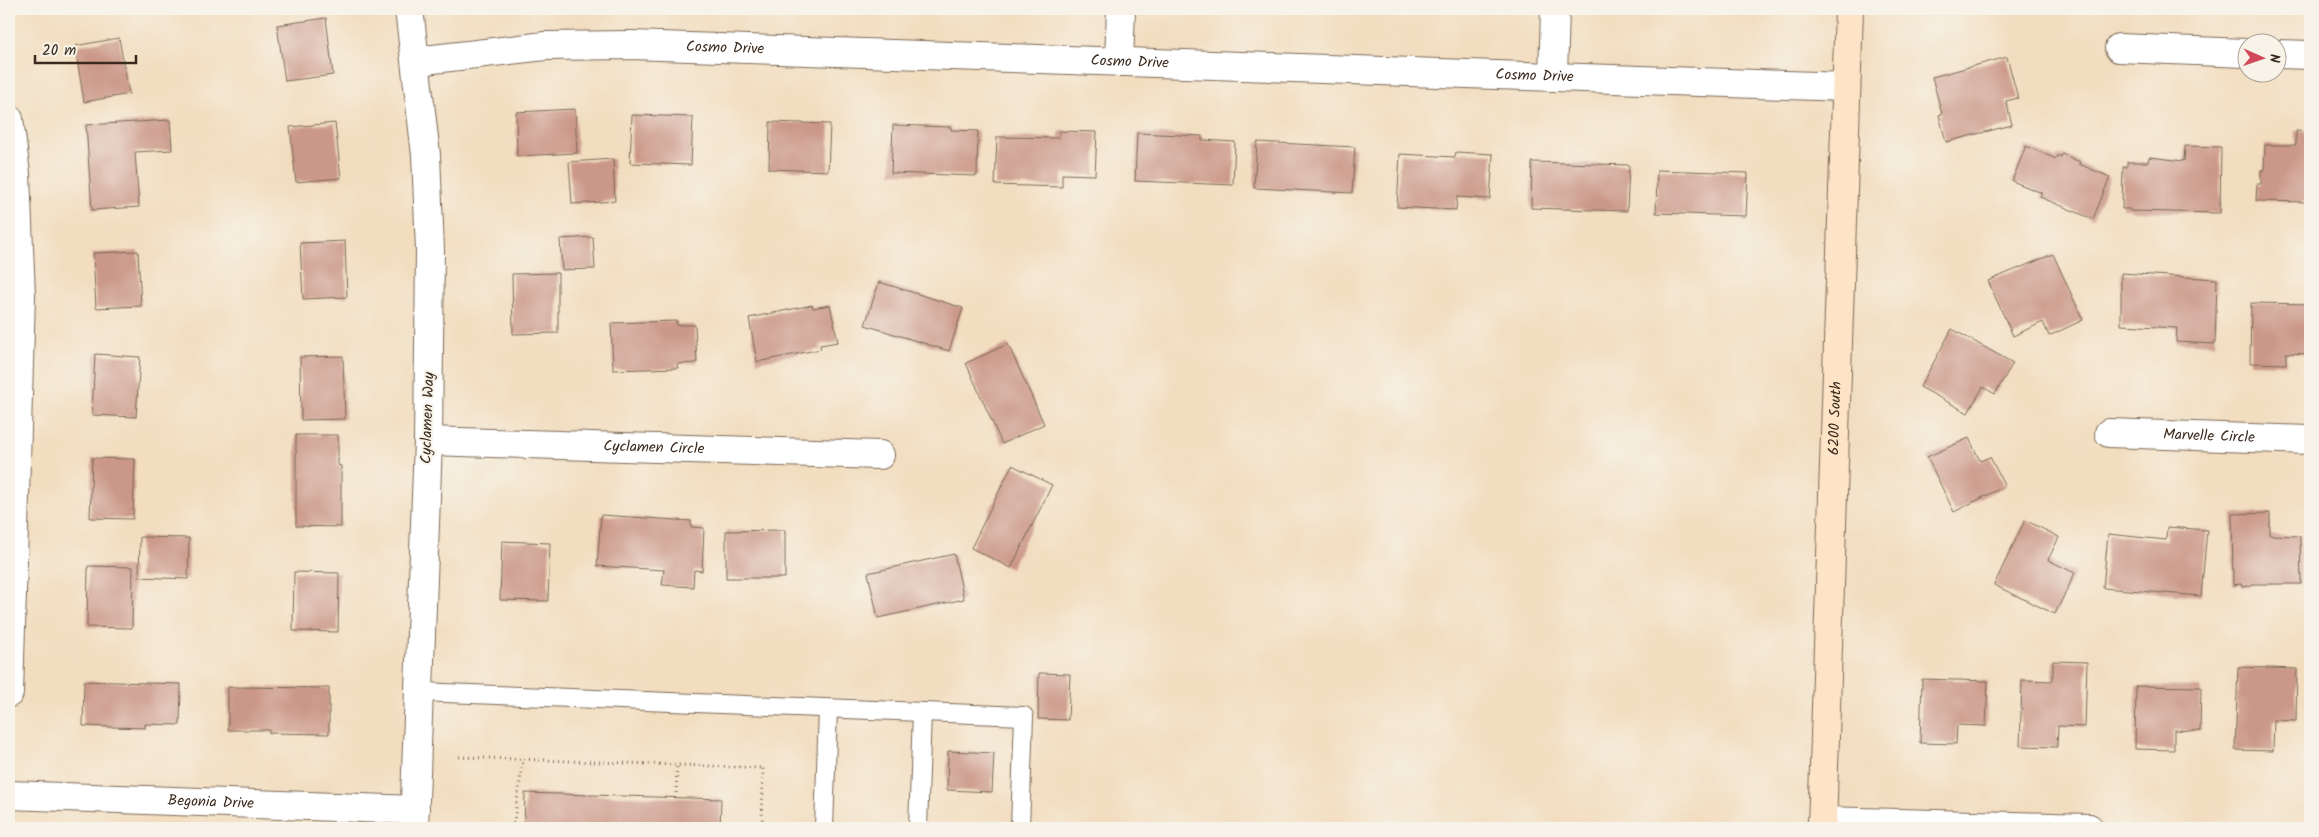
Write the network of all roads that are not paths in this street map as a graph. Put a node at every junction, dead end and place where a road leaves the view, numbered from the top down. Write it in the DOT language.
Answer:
graph roads {
  1 [pos="409,9"];
  2 [pos="1121,9"];
  3 [pos="1555,9"];
  4 [pos="1849,9"];
  5 [pos="2119,48"];
  6 [pos="2236,53"];
  7 [pos="2286,55"];
  8 [pos="2310,56"];
  9 [pos="416,61"];
  10 [pos="1119,62"];
  11 [pos="1553,77"];
  12 [pos="1846,87"];
  13 [pos="9,120"];
  14 [pos="2109,433"];
  15 [pos="2310,440"];
  16 [pos="428,441"];
  17 [pos="880,455"];
  18 [pos="419,692"];
  19 [pos="9,693"];
  20 [pos="828,709"];
  21 [pos="922,712"];
  22 [pos="9,795"];
  23 [pos="414,819"];
  24 [pos="1822,825"];
  25 [pos="824,828"];
  26 [pos="918,828"];
  27 [pos="1020,828"];
  28 [pos="2089,828"];
  1 -- 9 [label="street, Cyclamen Way"];
  2 -- 10 [label="street"];
  3 -- 11 [label="street"];
  4 -- 12 [label="main road, 6200 South"];
  5 -- 6 [label="street"];
  7 -- 8 [label="street"];
  9 -- 10 [label="street, Cosmo Drive"];
  9 -- 16 [label="street, Cyclamen Way"];
  10 -- 11 [label="street, Cosmo Drive"];
  11 -- 12 [label="street, Cosmo Drive"];
  12 -- 24 [label="main road, 6200 South"];
  13 -- 19 [label="street"];
  14 -- 15 [label="street, Marvelle Circle"];
  16 -- 17 [label="street, Cyclamen Circle"];
  16 -- 18 [label="street, Cyclamen Way"];
  18 -- 20 [label="lane"];
  18 -- 23 [label="street, Cyclamen Way"];
  20 -- 21 [label="lane"];
  20 -- 25 [label="lane"];
  21 -- 26 [label="lane"];
  21 -- 27 [label="lane"];
  22 -- 23 [label="street, Begonia Drive"];
  24 -- 28 [label="street"];
}
